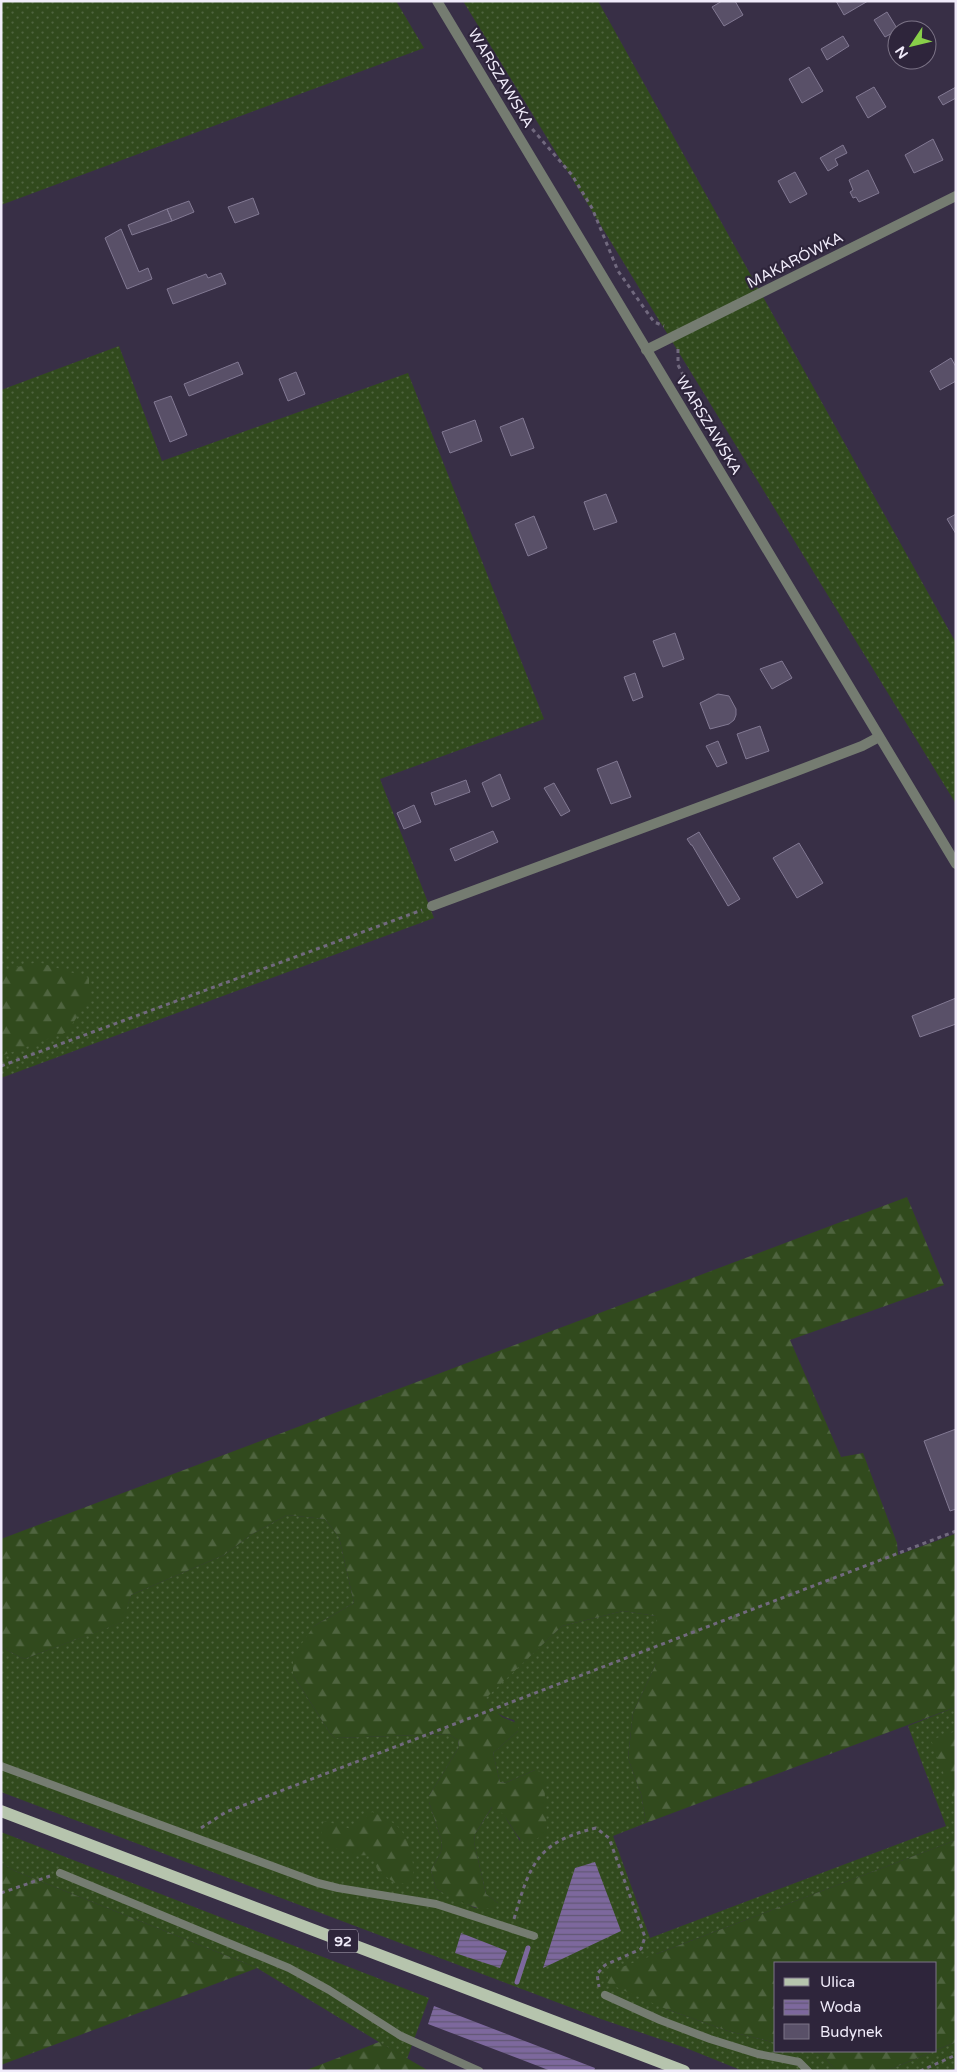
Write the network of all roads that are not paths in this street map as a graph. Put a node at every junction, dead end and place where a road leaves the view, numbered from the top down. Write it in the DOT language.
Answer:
graph roads {
  1 [pos="437,1"];
  2 [pos="956,196"];
  3 [pos="646,350"];
  4 [pos="879,737"];
  5 [pos="956,864"];
  6 [pos="432,906"];
  7 [pos="1,1766"];
  8 [pos="1,1811"];
  9 [pos="60,1873"];
  10 [pos="534,1936"];
  11 [pos="605,1995"];
  12 [pos="479,2071"];
  13 [pos="684,2071"];
  14 [pos="808,2071"];
  1 -- 3 [label="street, WARSZAWSKA"];
  2 -- 3 [label="street, MAKARÓWKA"];
  3 -- 4 [label="street, WARSZAWSKA"];
  4 -- 5 [label="street, WARSZAWSKA"];
  4 -- 6 [label="street"];
  7 -- 10 [label="lane"];
  8 -- 13 [label="main road, 92"];
  9 -- 12 [label="lane"];
  11 -- 14 [label="lane"];
}
